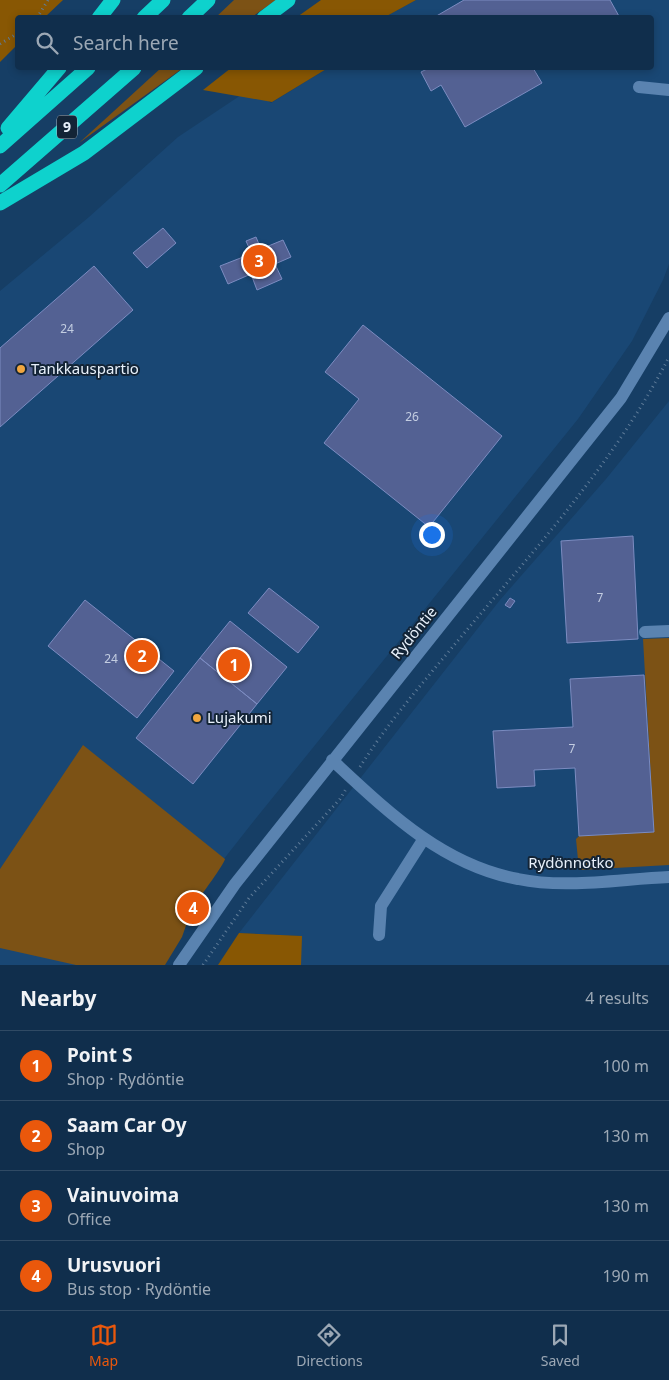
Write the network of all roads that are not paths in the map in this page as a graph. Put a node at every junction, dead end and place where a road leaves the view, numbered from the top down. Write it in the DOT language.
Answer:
graph roads {
  1 [pos="112,0"];
  2 [pos="163,0"];
  3 [pos="208,0"];
  4 [pos="288,0"];
  5 [pos="101,15"];
  6 [pos="147,15"];
  7 [pos="192,15"];
  8 [pos="268,15"];
  9 [pos="57,70"];
  10 [pos="86,70"];
  11 [pos="132,70"];
  12 [pos="193,70"];
  13 [pos="639,87"];
  14 [pos="669,90"];
  15 [pos="0,138"];
  16 [pos="0,146"];
  17 [pos="0,185"];
  18 [pos="0,203"];
  19 [pos="669,318"];
  20 [pos="669,631"];
  21 [pos="645,632"];
  22 [pos="332,760"];
  23 [pos="424,840"];
  24 [pos="669,876"];
  25 [pos="379,935"];
  26 [pos="179,965"];
  1 -- 5 [label="highway"];
  2 -- 6 [label="highway"];
  3 -- 7 [label="highway"];
  4 -- 8 [label="highway"];
  9 -- 15 [label="highway"];
  10 -- 16 [label="highway, 9"];
  11 -- 17 [label="highway, 9"];
  12 -- 18 [label="highway"];
  13 -- 14 [label="street"];
  19 -- 22 [label="street, Rydöntie"];
  20 -- 21 [label="street"];
  22 -- 23 [label="street, Rydönnotko"];
  22 -- 26 [label="street, Rydöntie"];
  23 -- 24 [label="street, Rydönnotko"];
  23 -- 25 [label="street"];
}
